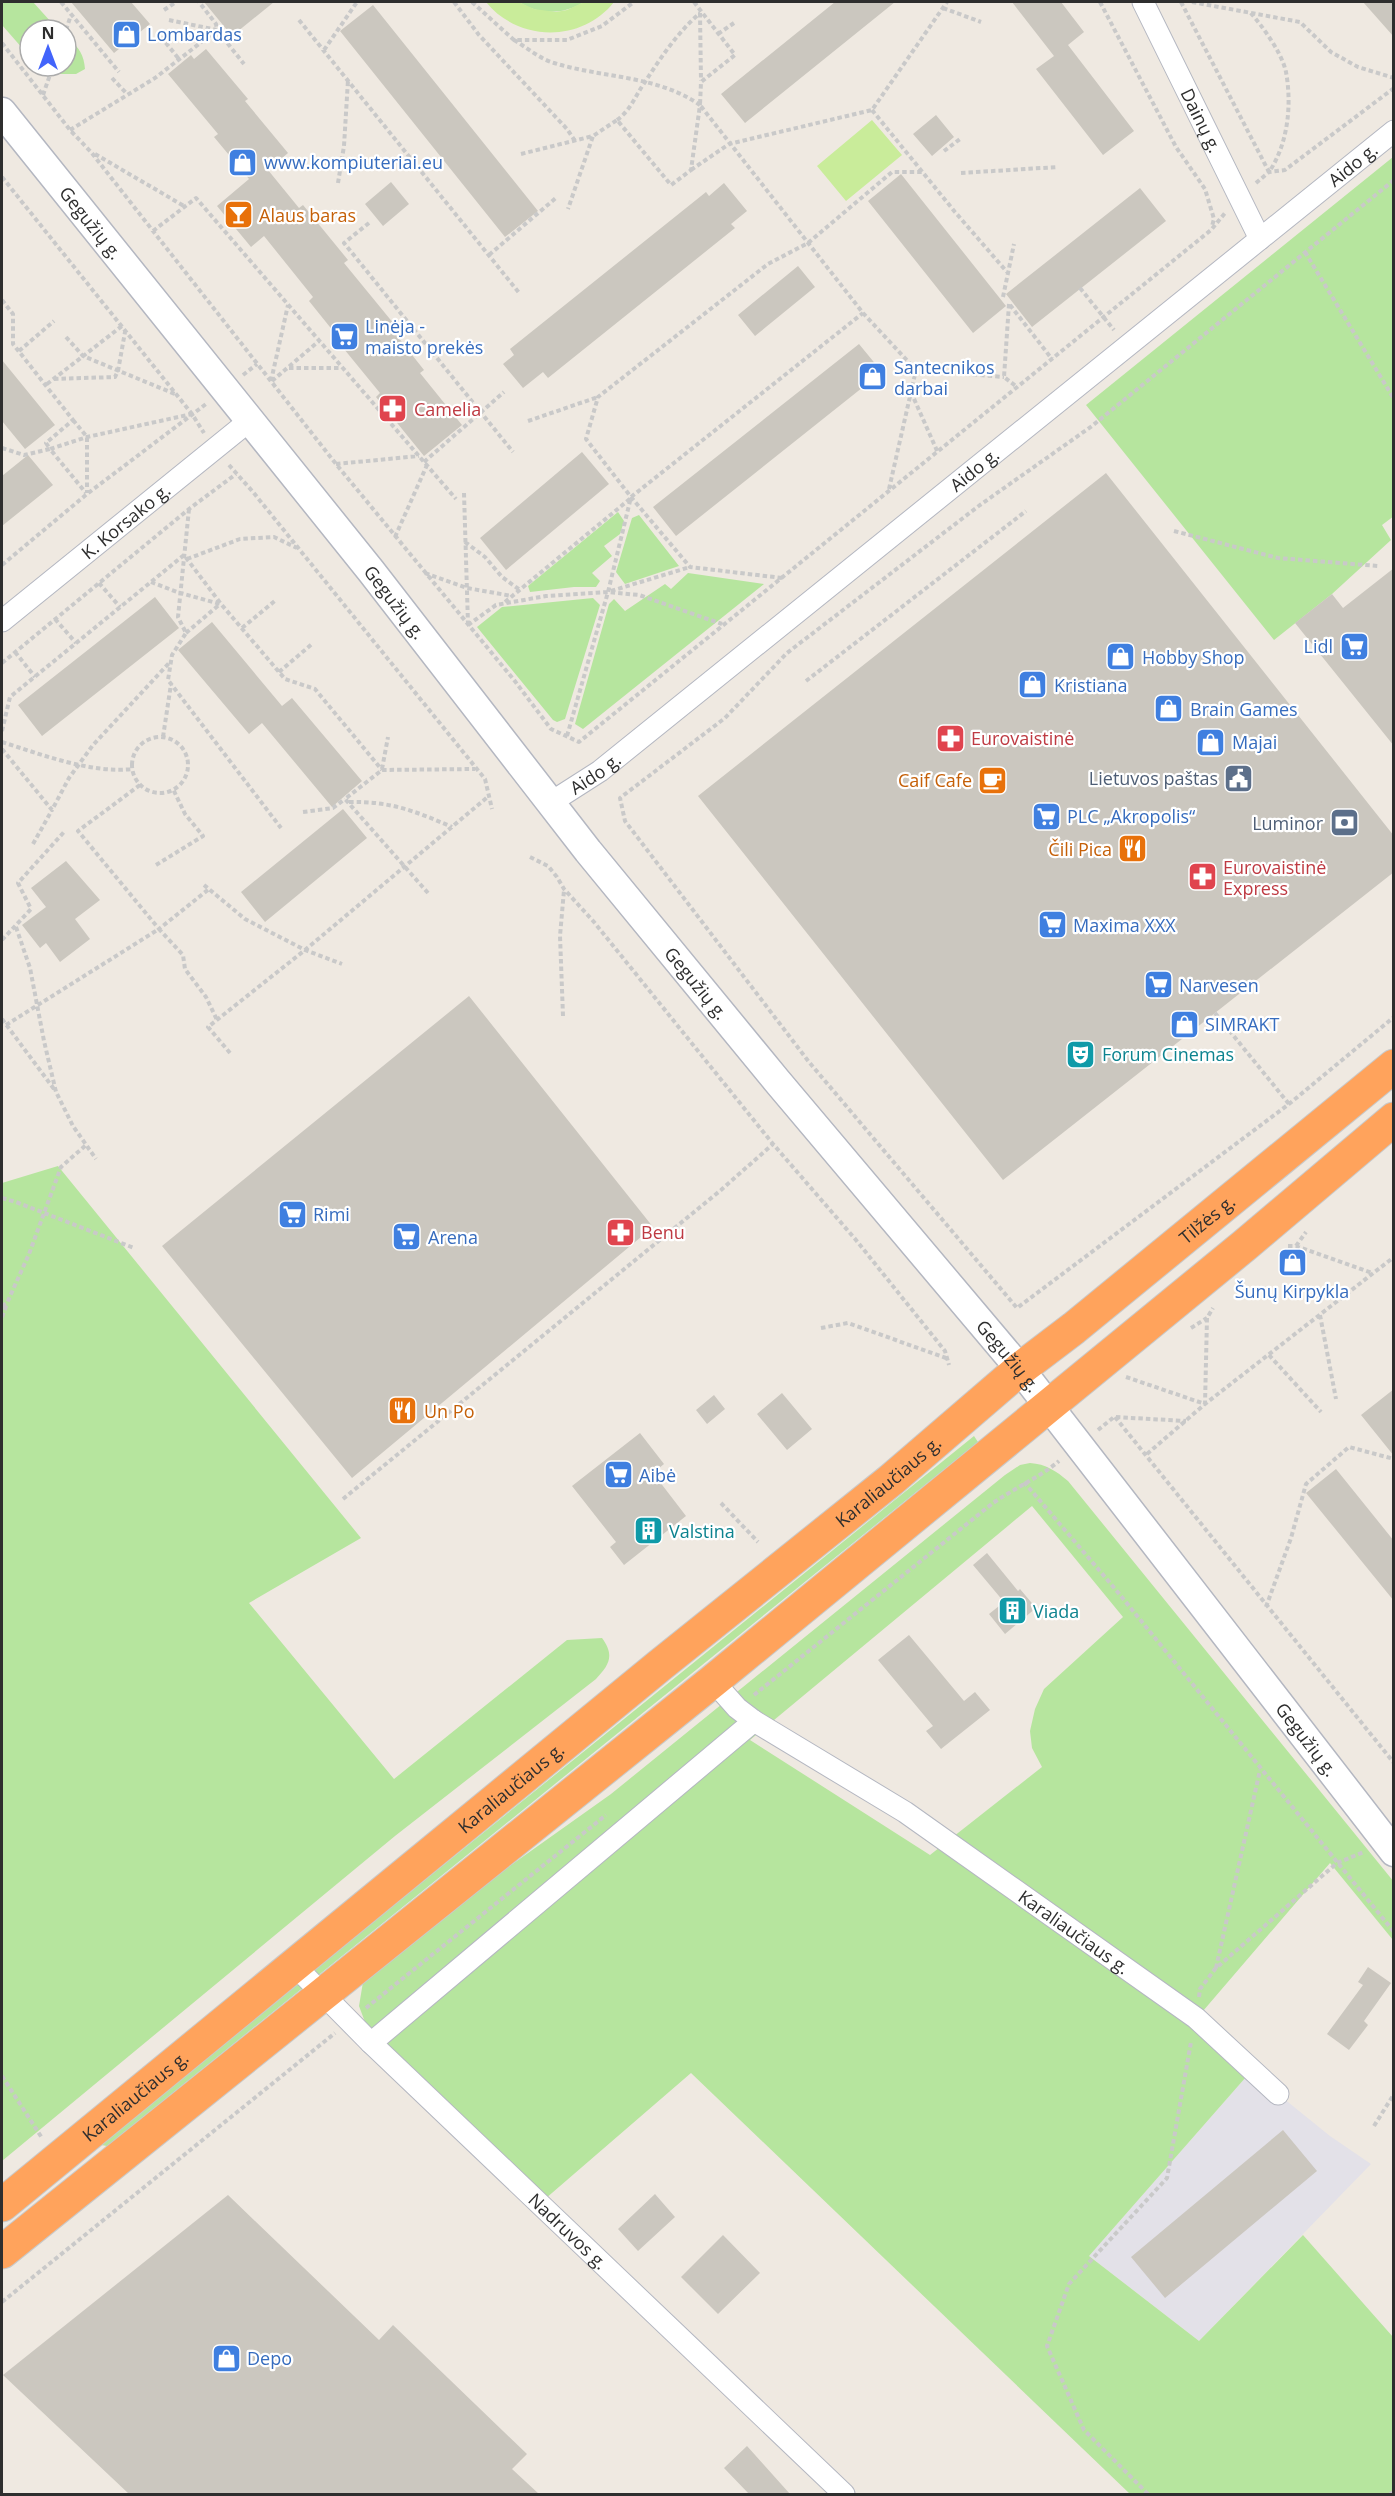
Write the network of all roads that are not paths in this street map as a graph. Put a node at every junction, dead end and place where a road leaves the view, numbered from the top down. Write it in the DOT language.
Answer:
graph roads {
  1 [pos="1143,2"];
  2 [pos="2,112"];
  3 [pos="1394,131"];
  4 [pos="1260,239"];
  5 [pos="249,421"];
  6 [pos="2,621"];
  7 [pos="550,803"];
  8 [pos="1394,1066"];
  9 [pos="1394,1119"];
  10 [pos="1020,1369"];
  11 [pos="1048,1406"];
  12 [pos="713,1681"];
  13 [pos="754,1721"];
  14 [pos="1390,1848"];
  15 [pos="294,1965"];
  16 [pos="322,1993"];
  17 [pos="371,2043"];
  18 [pos="1278,2094"];
  19 [pos="2,2205"];
  20 [pos="2,2252"];
  21 [pos="844,2494"];
  1 -- 4 [label="street, Dainų g."];
  2 -- 5 [label="main road, Gegužių g."];
  3 -- 4 [label="street, Aido g."];
  4 -- 7 [label="street, Aido g."];
  5 -- 6 [label="street, K. Korsako g."];
  5 -- 7 [label="main road, Gegužių g."];
  7 -- 10 [label="main road, Gegužių g."];
  8 -- 10 [label="highway, Tilžės g."];
  9 -- 11 [label="highway"];
  10 -- 11 [label="main road, Gegužių g."];
  10 -- 15 [label="highway, Karaliaučiaus g."];
  11 -- 12 [label="highway, Karaliaučiaus g."];
  11 -- 14 [label="main road, Gegužių g."];
  12 -- 13 [label="street, Karaliaučiaus g."];
  12 -- 16 [label="highway, Karaliaučiaus g."];
  13 -- 17 [label="street"];
  13 -- 18 [label="street, Karaliaučiaus g."];
  15 -- 16 [label="street, Nadruvos g."];
  15 -- 19 [label="highway, Karaliaučiaus g."];
  16 -- 17 [label="street, Nadruvos g."];
  16 -- 20 [label="highway, Karaliaučiaus g."];
  17 -- 21 [label="street, Nadruvos g."];
}
